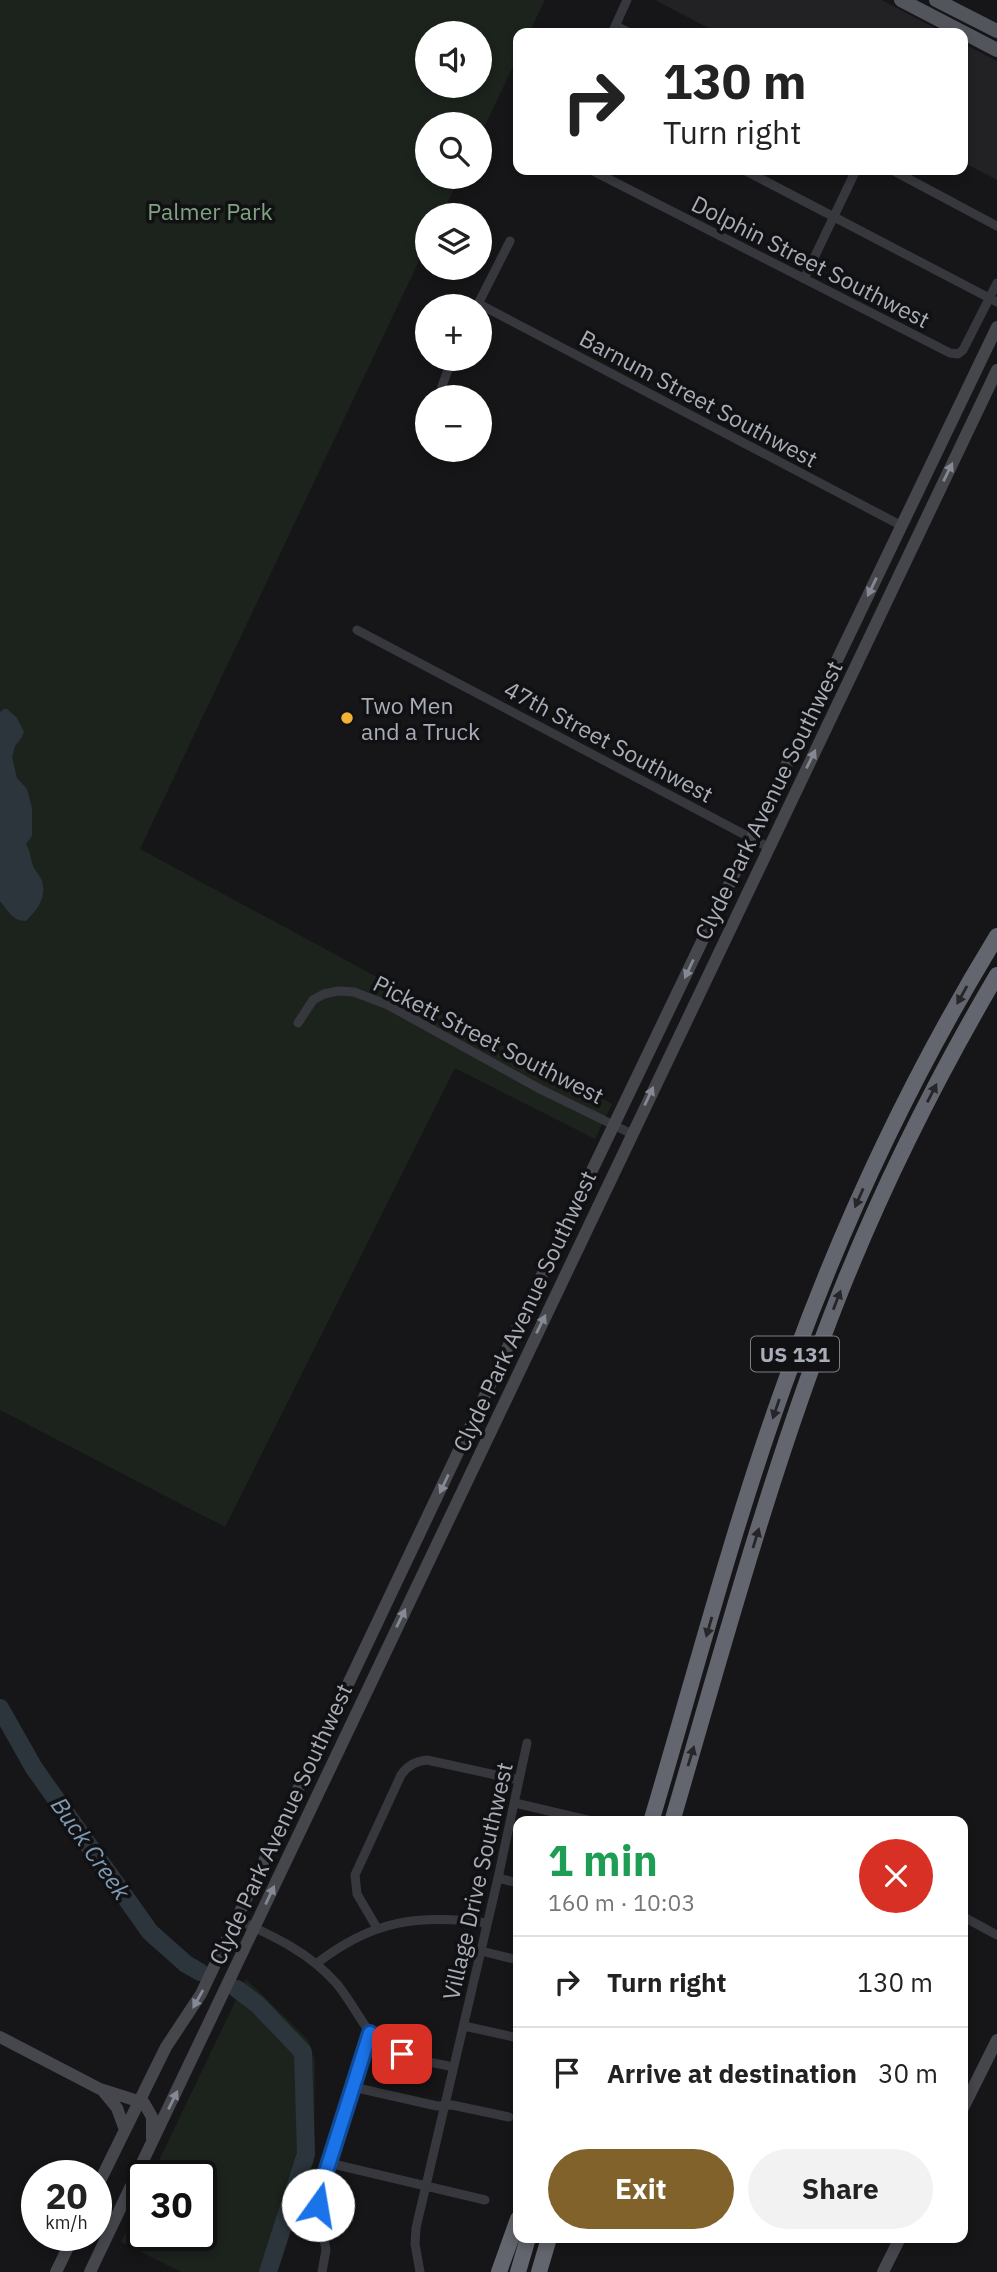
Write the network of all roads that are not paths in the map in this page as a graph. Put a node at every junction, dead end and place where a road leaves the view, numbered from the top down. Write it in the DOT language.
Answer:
graph roads {
  1 [pos="627,0"];
  2 [pos="901,0"];
  3 [pos="936,0"];
  4 [pos="614,28"];
  5 [pos="955,28"];
  6 [pos="997,30"];
  7 [pos="968,35"];
  8 [pos="997,50"];
  9 [pos="601,175"];
  10 [pos="754,175"];
  11 [pos="854,175"];
  12 [pos="901,175"];
  13 [pos="834,217"];
  14 [pos="997,226"];
  15 [pos="510,242"];
  16 [pos="804,279"];
  17 [pos="997,282"];
  18 [pos="484,294"];
  19 [pos="993,300"];
  20 [pos="492,312"];
  21 [pos="997,327"];
  22 [pos="997,370"];
  23 [pos="902,526"];
  24 [pos="357,630"];
  25 [pos="847,639"];
  26 [pos="847,684"];
  27 [pos="751,838"];
  28 [pos="768,847"];
  29 [pos="997,936"];
  30 [pos="997,975"];
  31 [pos="298,1023"];
  32 [pos="614,1125"];
  33 [pos="632,1134"];
  34 [pos="573,1210"];
  35 [pos="591,1219"];
  36 [pos="463,1443"];
  37 [pos="480,1451"];
  38 [pos="355,1671"];
  39 [pos="372,1679"];
  40 [pos="527,1743"];
  41 [pos="519,1780"];
  42 [pos="515,1803"];
  43 [pos="570,1816"];
  44 [pos="653,1816"];
  45 [pos="674,1816"];
  46 [pos="498,1878"];
  47 [pos="513,1882"];
  48 [pos="236,1919"];
  49 [pos="968,1919"];
  50 [pos="487,1923"];
  51 [pos="255,1928"];
  52 [pos="377,1928"];
  53 [pos="997,1934"];
  54 [pos="481,1951"];
  55 [pos="513,1959"];
  56 [pos="316,1964"];
  57 [pos="464,2026"];
  58 [pos="370,2033"];
  59 [pos="0,2037"];
  60 [pos="513,2037"];
  61 [pos="997,2040"];
  62 [pos="453,2067"];
  63 [pos="353,2087"];
  64 [pos="100,2089"];
  65 [pos="968,2098"];
  66 [pos="139,2101"];
  67 [pos="445,2106"];
  68 [pos="509,2118"];
  69 [pos="125,2130"];
  70 [pos="150,2148"];
  71 [pos="110,2160"];
  72 [pos="329,2163"];
  73 [pos="426,2186"];
  74 [pos="485,2200"];
  75 [pos="513,2233"];
  76 [pos="527,2243"];
  77 [pos="548,2243"];
  78 [pos="555,2243"];
  79 [pos="898,2243"];
  80 [pos="66,2251"];
  81 [pos="56,2272"];
  82 [pos="90,2272"];
  83 [pos="322,2272"];
  84 [pos="420,2272"];
  85 [pos="499,2272"];
  86 [pos="518,2272"];
  87 [pos="539,2272"];
  88 [pos="548,2272"];
  89 [pos="883,2272"];
  1 -- 4 [label="street"];
  2 -- 5 [label="main road"];
  3 -- 6 [label="main road"];
  7 -- 8 [label="main road"];
  9 -- 16 [label="street, Dolphin Street Southwest"];
  10 -- 13 [label="street"];
  11 -- 13 [label="street"];
  12 -- 14 [label="street"];
  13 -- 16 [label="street"];
  13 -- 19 [label="street"];
  15 -- 18 [label="street"];
  16 -- 19 [label="street, Dolphin Street Southwest"];
  17 -- 19 [label="street"];
  20 -- 23 [label="street, Barnum Street Southwest"];
  21 -- 23 [label="main road, Clyde Park Avenue Southwest"];
  26 -- 22 [label="main road, Clyde Park Avenue Southwest, one-way"];
  23 -- 25 [label="main road, Clyde Park Avenue Southwest, one-way"];
  24 -- 27 [label="street, 47th Street Southwest"];
  25 -- 26 [label="main road"];
  25 -- 27 [label="main road, Clyde Park Avenue Southwest"];
  28 -- 26 [label="main road, Clyde Park Avenue Southwest, one-way"];
  27 -- 28 [label="street, 47th Street Southwest"];
  27 -- 32 [label="main road, Clyde Park Avenue Southwest, one-way"];
  33 -- 28 [label="main road, Clyde Park Avenue Southwest, one-way"];
  29 -- 44 [label="highway, US 131, one-way"];
  45 -- 30 [label="highway, US 131, one-way"];
  31 -- 32 [label="street, Pickett Street Southwest"];
  32 -- 33 [label="street, Pickett Street Southwest"];
  32 -- 34 [label="main road, Clyde Park Avenue Southwest"];
  33 -- 35 [label="main road, Clyde Park Avenue Southwest"];
  34 -- 35 [label="main road"];
  34 -- 36 [label="main road, Clyde Park Avenue Southwest"];
  37 -- 35 [label="main road, Clyde Park Avenue Southwest, one-way"];
  36 -- 37 [label="main road"];
  36 -- 38 [label="main road, Clyde Park Avenue Southwest, one-way"];
  39 -- 37 [label="main road, Clyde Park Avenue Southwest, one-way"];
  38 -- 39 [label="main road"];
  38 -- 48 [label="main road, Clyde Park Avenue Southwest"];
  51 -- 39 [label="main road, Clyde Park Avenue Southwest, one-way"];
  40 -- 41 [label="street, Village Drive Southwest"];
  41 -- 42 [label="street, Village Drive Southwest"];
  41 -- 52 [label="street"];
  42 -- 43 [label="street"];
  42 -- 46 [label="street, Village Drive Southwest"];
  46 -- 47 [label="street"];
  46 -- 50 [label="street, Village Drive Southwest"];
  48 -- 51 [label="street"];
  48 -- 66 [label="main road, Clyde Park Avenue Southwest, one-way"];
  49 -- 53 [label="street"];
  50 -- 52 [label="street"];
  50 -- 54 [label="street, Village Drive Southwest"];
  51 -- 56 [label="street"];
  70 -- 51 [label="main road, Clyde Park Avenue Southwest, one-way"];
  52 -- 56 [label="street"];
  54 -- 55 [label="street"];
  54 -- 57 [label="street, Village Drive Southwest"];
  56 -- 58 [label="street"];
  57 -- 60 [label="street"];
  57 -- 62 [label="street, Village Drive Southwest"];
  58 -- 62 [label="street"];
  58 -- 63 [label="street"];
  59 -- 64 [label="main road"];
  61 -- 65 [label="main road"];
  62 -- 67 [label="street, Village Drive Southwest"];
  63 -- 67 [label="street"];
  63 -- 72 [label="street"];
  64 -- 66 [label="main road"];
  64 -- 69 [label="main road"];
  66 -- 69 [label="main road, Clyde Park Avenue Southwest"];
  66 -- 70 [label="main road"];
  67 -- 68 [label="street"];
  67 -- 73 [label="street, Village Drive Southwest"];
  69 -- 71 [label="main road, Clyde Park Avenue Southwest"];
  70 -- 82 [label="main road, Clyde Park Avenue Southwest"];
  72 -- 73 [label="street"];
  72 -- 83 [label="street"];
  73 -- 74 [label="street"];
  73 -- 84 [label="street, Village Drive Southwest"];
  75 -- 85 [label="highway"];
  76 -- 86 [label="highway"];
  77 -- 87 [label="highway"];
  78 -- 88 [label="highway"];
  79 -- 89 [label="main road"];
  80 -- 81 [label="main road"];
}
